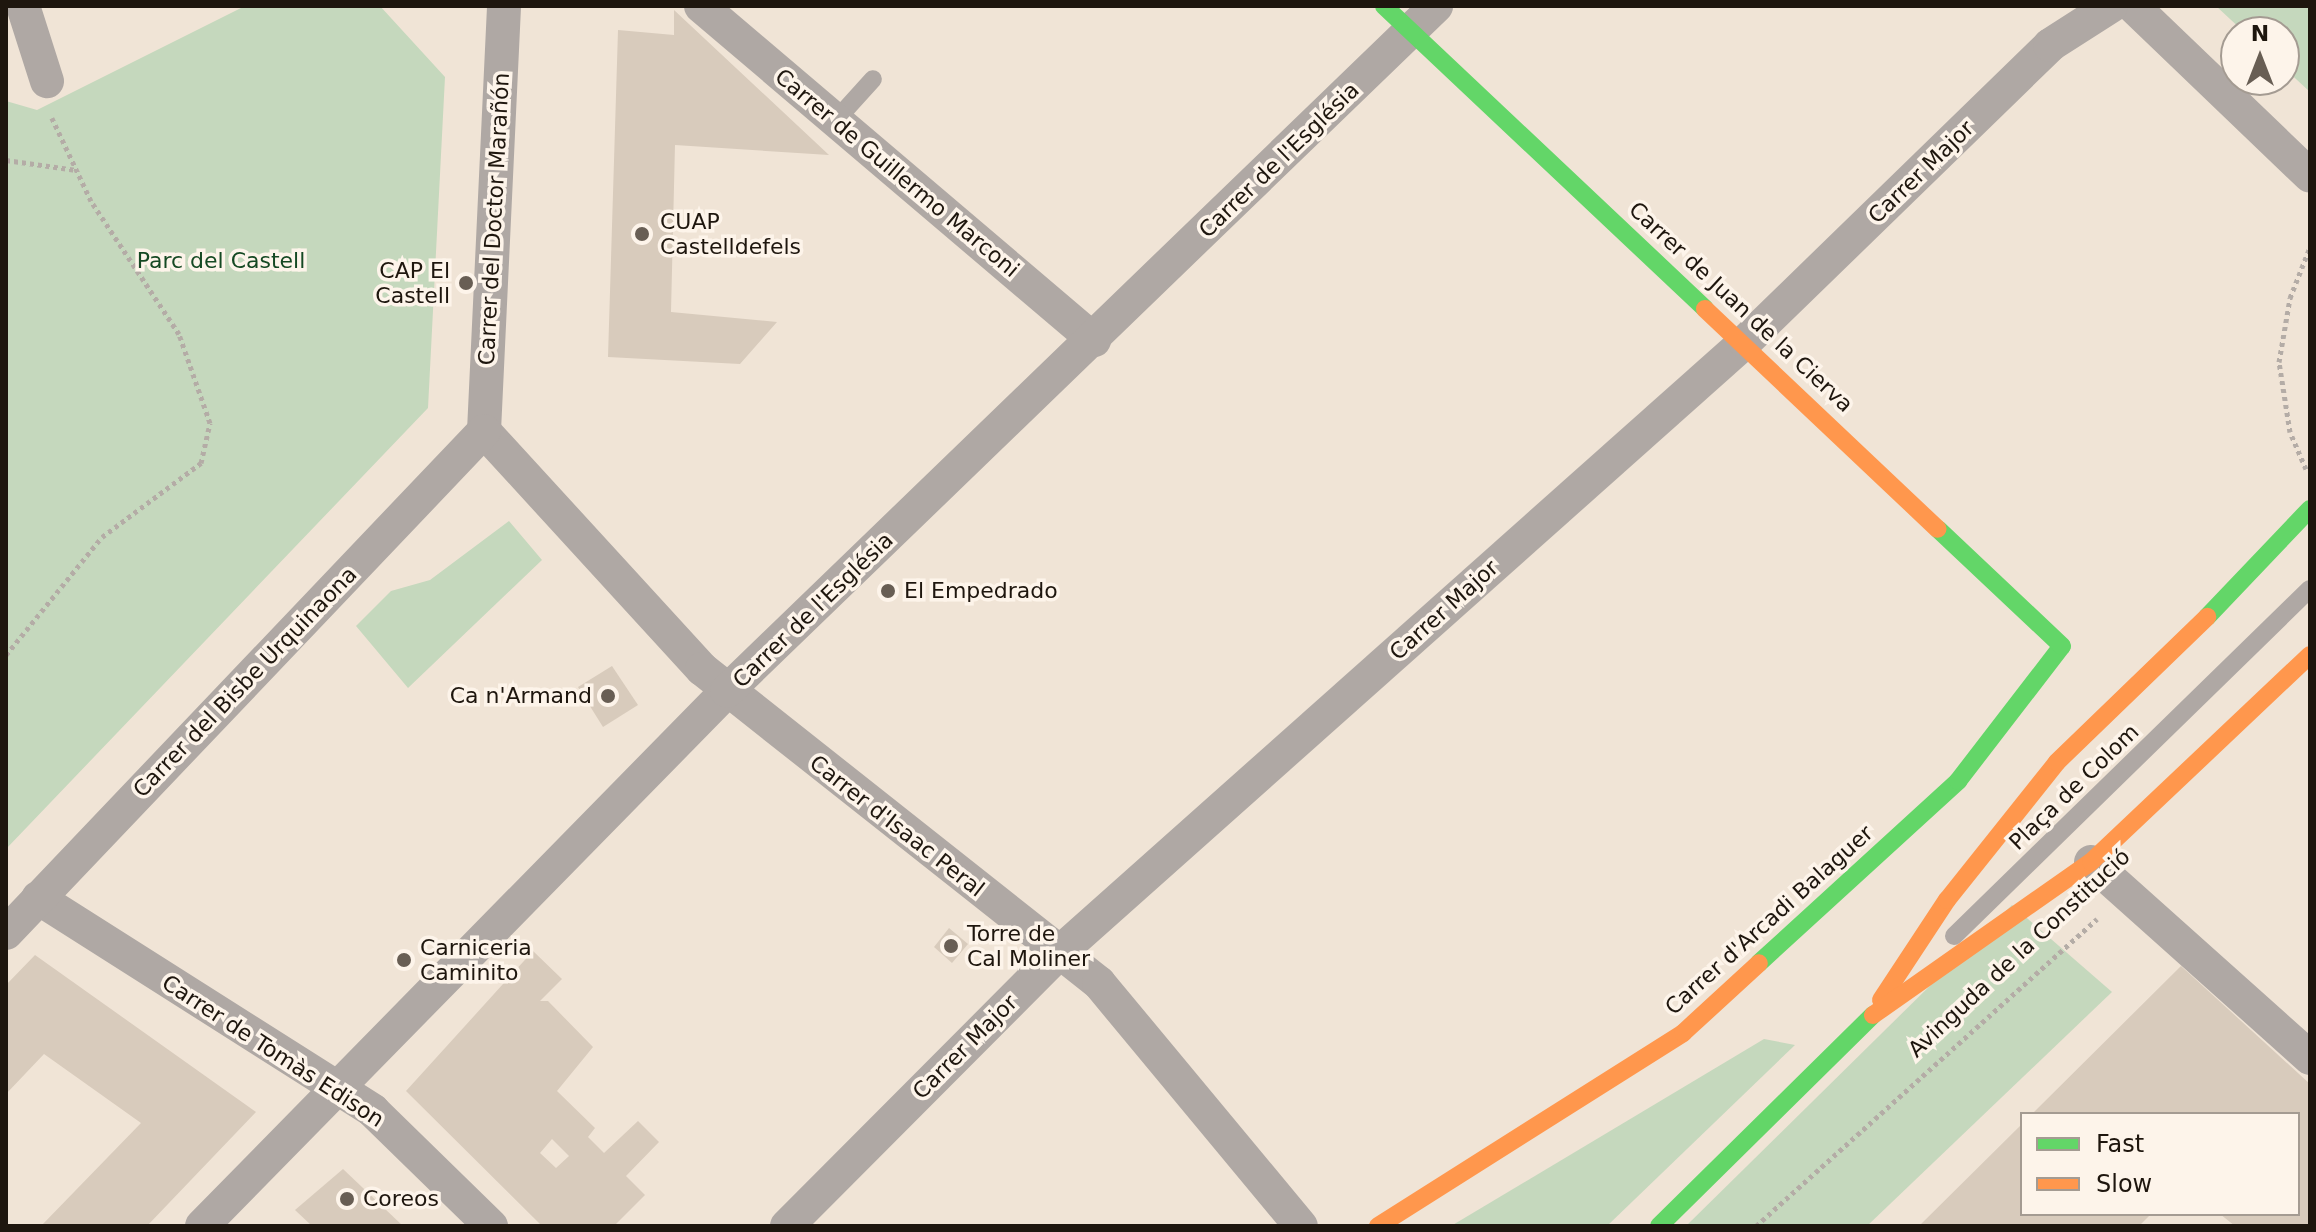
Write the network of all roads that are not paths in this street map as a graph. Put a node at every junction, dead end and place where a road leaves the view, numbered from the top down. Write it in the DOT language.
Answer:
graph roads {
  1 [pos="23,6"];
  2 [pos="504,6"];
  3 [pos="701,6"];
  4 [pos="1384,6"];
  5 [pos="1436,6"];
  6 [pos="2111,6"];
  7 [pos="2133,6"];
  8 [pos="1411,31"];
  9 [pos="873,79"];
  10 [pos="47,81"];
  11 [pos="843,127"];
  12 [pos="2310,176"];
  13 [pos="1094,340"];
  14 [pos="1745,342"];
  15 [pos="484,431"];
  16 [pos="2310,509"];
  17 [pos="2310,589"];
  18 [pos="2062,646"];
  19 [pos="2310,655"];
  20 [pos="727,691"];
  21 [pos="2091,862"];
  22 [pos="38,898"];
  23 [pos="6,933"];
  24 [pos="1060,952"];
  25 [pos="1869,1018"];
  26 [pos="2310,1058"];
  27 [pos="337,1090"];
  28 [pos="202,1226"];
  29 [pos="491,1226"];
  30 [pos="787,1226"];
  31 [pos="1301,1226"];
  32 [pos="1378,1226"];
  33 [pos="1659,1226"];
  1 -- 10 [label="street"];
  2 -- 15 [label="street, Carrer del Doctor Marañón"];
  3 -- 11 [label="street, Carrer de Guillermo Marconi"];
  4 -- 8 [label="street, Carrer de Juan de la Cierva"];
  5 -- 8 [label="street, Carrer de l'Església"];
  6 -- 14 [label="street, Carrer Major"];
  7 -- 12 [label="street"];
  8 -- 13 [label="street, Carrer de l'Església"];
  8 -- 14 [label="street, Carrer de Juan de la Cierva"];
  9 -- 11 [label="lane"];
  11 -- 13 [label="street, Carrer de Guillermo Marconi"];
  13 -- 20 [label="street, Carrer de l'Església"];
  14 -- 18 [label="street, Carrer de Juan de la Cierva"];
  14 -- 24 [label="street, Carrer Major"];
  15 -- 20 [label="street, Carrer d'Isaac Peral"];
  15 -- 22 [label="street, Carrer del Bisbe Urquinaona"];
  16 -- 25 [label="street"];
  17 -- 25 [label="lane, Plaça de Colom"];
  18 -- 32 [label="street, Carrer d'Arcadi Balaguer"];
  19 -- 21 [label="street"];
  20 -- 24 [label="street, Carrer d'Isaac Peral"];
  20 -- 27 [label="street, Carrer de l'Església"];
  21 -- 25 [label="street"];
  21 -- 26 [label="street"];
  22 -- 23 [label="street, Carrer del Bisbe Urquinaona"];
  22 -- 27 [label="street, Carrer de Tomàs Edison"];
  24 -- 30 [label="street, Carrer Major"];
  24 -- 31 [label="street, Carrer d'Isaac Peral"];
  25 -- 33 [label="street"];
  27 -- 28 [label="street, Carrer de l'Església"];
  27 -- 29 [label="street, Carrer de Tomàs Edison"];
}
